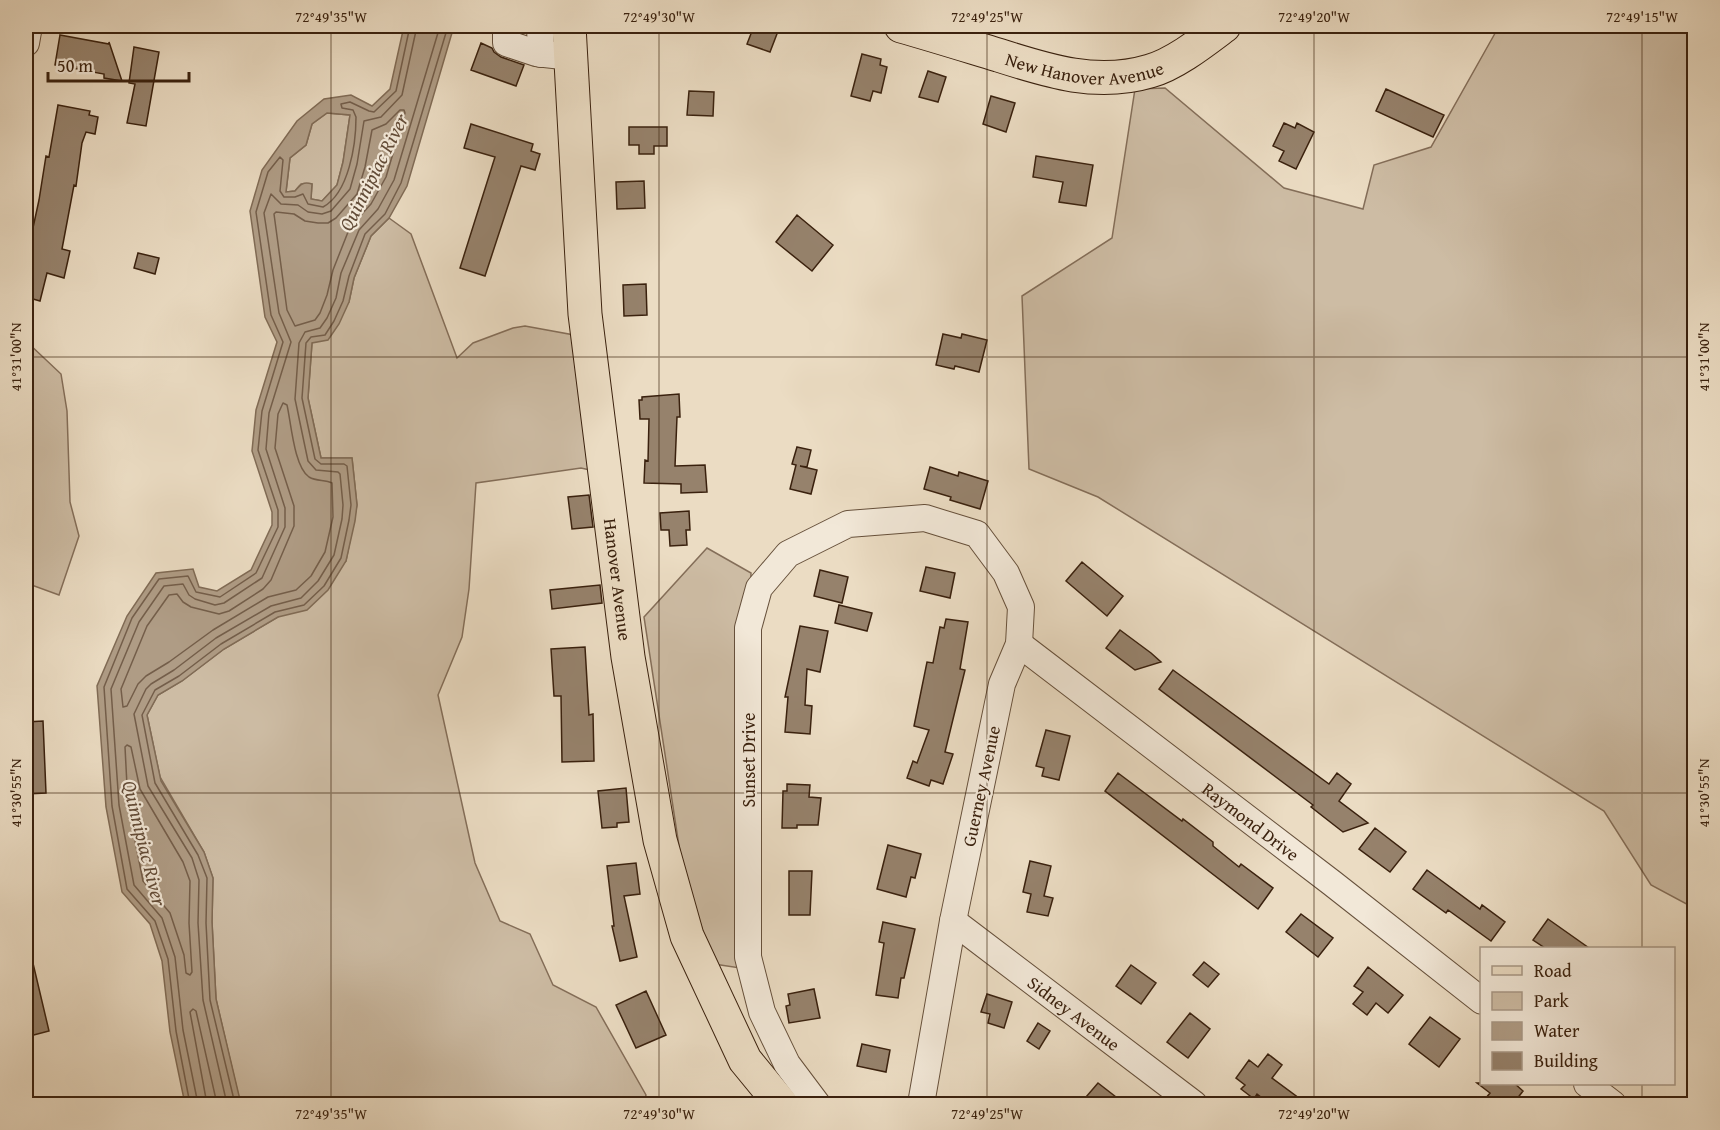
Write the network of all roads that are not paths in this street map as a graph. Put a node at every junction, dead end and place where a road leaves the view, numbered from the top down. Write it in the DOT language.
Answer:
graph roads {
  1 [pos="29,26"];
  2 [pos="506,26"];
  3 [pos="540,26"];
  4 [pos="569,26"];
  5 [pos="901,26"];
  6 [pos="1224,26"];
  7 [pos="26,43"];
  8 [pos="556,56"];
  9 [pos="925,518"];
  10 [pos="1019,644"];
  11 [pos="954,921"];
  12 [pos="1480,999"];
  13 [pos="1589,1085"];
  14 [pos="781,1104"];
  15 [pos="817,1104"];
  16 [pos="921,1104"];
  17 [pos="1194,1104"];
  18 [pos="1613,1104"];
  1 -- 7 [label="street"];
  2 -- 8 [label="street"];
  3 -- 8 [label="street"];
  4 -- 8 [label="main road, Hanover Avenue"];
  5 -- 6 [label="main road, New Hanover Avenue"];
  8 -- 14 [label="main road, Hanover Avenue"];
  9 -- 10 [label="street, Guerney Avenue"];
  9 -- 15 [label="street, Sunset Drive"];
  10 -- 11 [label="street, Guerney Avenue"];
  10 -- 12 [label="street, Raymond Drive"];
  11 -- 16 [label="street, Guerney Avenue"];
  11 -- 17 [label="street, Sidney Avenue"];
  13 -- 18 [label="street"];
}
